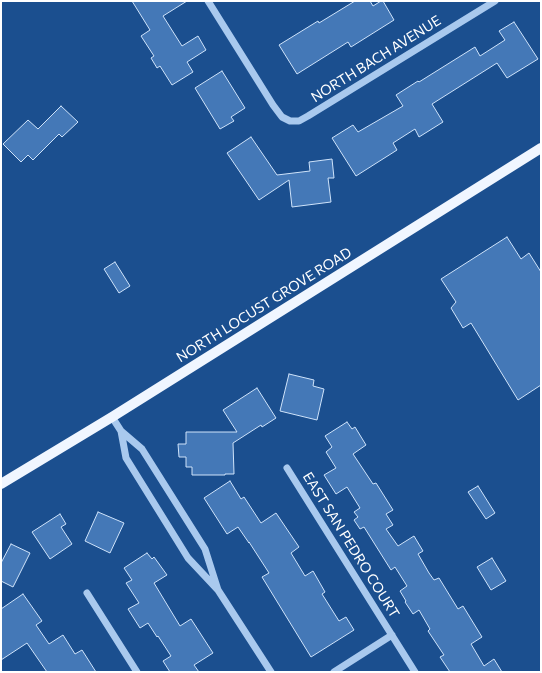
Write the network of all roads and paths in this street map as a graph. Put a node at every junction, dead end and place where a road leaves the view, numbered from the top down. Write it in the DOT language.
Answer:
graph roads {
  1 [pos="208,1"];
  2 [pos="495,1"];
  3 [pos="541,148"];
  4 [pos="112,417"];
  5 [pos="121,431"];
  6 [pos="287,468"];
  7 [pos="1,484"];
  8 [pos="218,590"];
  9 [pos="88,593"];
  10 [pos="392,635"];
  11 [pos="137,672"];
  12 [pos="271,672"];
  13 [pos="334,672"];
  14 [pos="415,672"];
  1 -- 2 [label="street, NORTH BACH AVENUE"];
  3 -- 4 [label="main road, NORTH LOCUST GROVE ROAD"];
  4 -- 5 [label="street"];
  4 -- 7 [label="main road, NORTH LOCUST GROVE ROAD"];
  5 -- 8 [label="street"];
  5 -- 8 [label="street"];
  6 -- 10 [label="street, EAST SAN PEDRO COURT"];
  8 -- 12 [label="street"];
  9 -- 11 [label="street"];
  10 -- 13 [label="street"];
  10 -- 14 [label="street, EAST SAN PEDRO COURT"];
}
